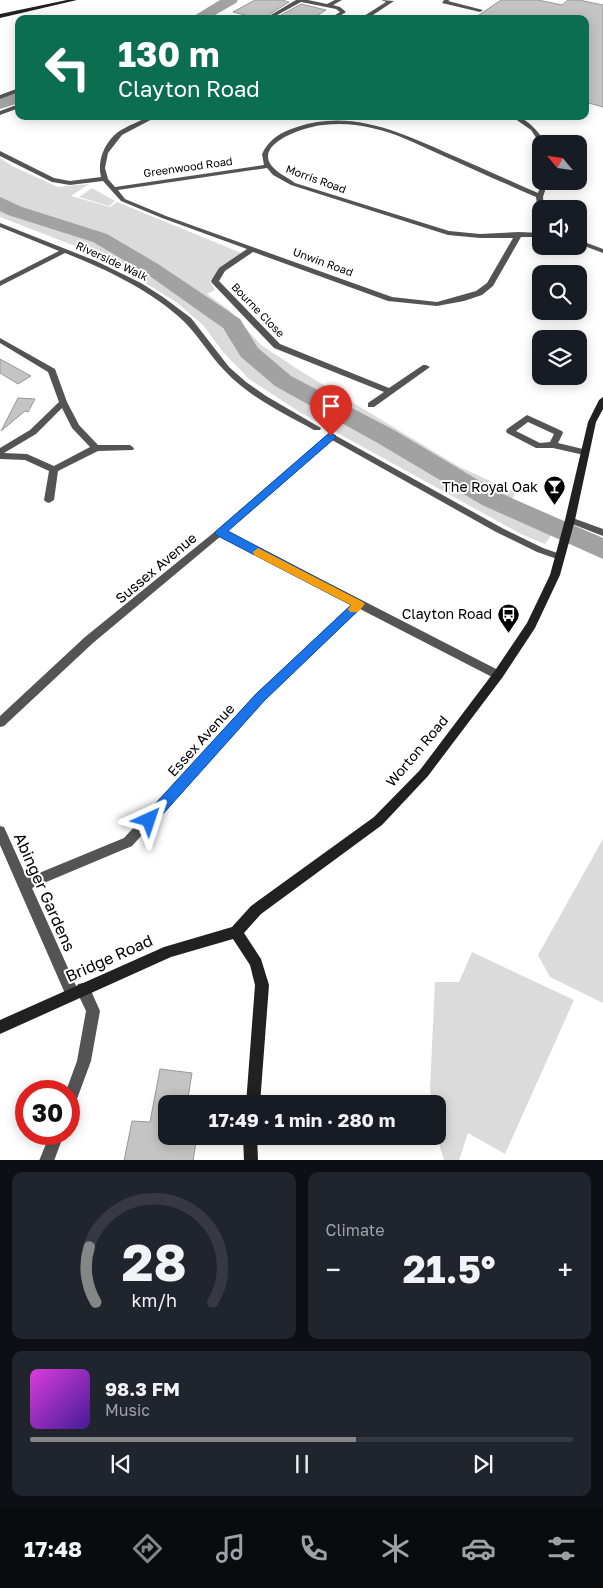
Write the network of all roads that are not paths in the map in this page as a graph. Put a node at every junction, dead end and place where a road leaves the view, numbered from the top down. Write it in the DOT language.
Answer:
graph roads {
  1 [pos="74,0"];
  2 [pos="301,0"];
  3 [pos="339,0"];
  4 [pos="384,0"];
  5 [pos="444,2"];
  6 [pos="328,6"];
  7 [pos="480,10"];
  8 [pos="273,15"];
  9 [pos="338,15"];
  10 [pos="370,15"];
  11 [pos="0,16"];
  12 [pos="15,91"];
  13 [pos="0,97"];
  14 [pos="15,107"];
  15 [pos="0,113"];
  16 [pos="147,120"];
  17 [pos="341,120"];
  18 [pos="352,120"];
  19 [pos="520,120"];
  20 [pos="537,135"];
  21 [pos="0,152"];
  22 [pos="268,166"];
  23 [pos="105,179"];
  24 [pos="112,189"];
  25 [pos="541,190"];
  26 [pos="539,196"];
  27 [pos="538,200"];
  28 [pos="0,224"];
  29 [pos="519,234"];
  30 [pos="532,235"];
  31 [pos="587,245"];
  32 [pos="252,249"];
  33 [pos="64,251"];
  34 [pos="603,251"];
  35 [pos="0,284"];
  36 [pos="0,340"];
  37 [pos="426,367"];
  38 [pos="390,391"];
  39 [pos="603,400"];
  40 [pos="63,402"];
  41 [pos="371,406"];
  42 [pos="317,428"];
  43 [pos="553,445"];
  44 [pos="96,448"];
  45 [pos="130,448"];
  46 [pos="0,452"];
  47 [pos="584,452"];
  48 [pos="0,456"];
  49 [pos="54,470"];
  50 [pos="49,500"];
  51 [pos="569,523"];
  52 [pos="220,532"];
  53 [pos="603,533"];
  54 [pos="560,557"];
  55 [pos="359,604"];
  56 [pos="498,675"];
  57 [pos="0,723"];
  58 [pos="0,831"];
  59 [pos="25,885"];
  60 [pos="236,932"];
  61 [pos="77,991"];
  62 [pos="0,1027"];
  63 [pos="77,1080"];
  64 [pos="253,1095"];
  65 [pos="52,1145"];
  66 [pos="250,1145"];
  67 [pos="46,1160"];
  68 [pos="251,1160"];
  1 -- 11 [label="street"];
  2 -- 6 [label="street"];
  2 -- 8 [label="street"];
  3 -- 6 [label="street"];
  4 -- 10 [label="street"];
  5 -- 7 [label="street"];
  6 -- 9 [label="street"];
  12 -- 13 [label="street"];
  14 -- 15 [label="street"];
  16 -- 23 [label="street"];
  17 -- 22 [label="street, Morris Road"];
  18 -- 26 [label="street, Morris Road"];
  19 -- 20 [label="street"];
  21 -- 23 [label="street"];
  22 -- 24 [label="street, Greenwood Road"];
  22 -- 29 [label="street, Morris Road"];
  23 -- 24 [label="street, Unwin Road"];
  24 -- 32 [label="street, Unwin Road"];
  25 -- 26 [label="street"];
  26 -- 27 [label="street"];
  28 -- 33 [label="street, Riverside Walk"];
  29 -- 30 [label="street, Morris Road"];
  29 -- 32 [label="street, Unwin Road"];
  31 -- 34 [label="street"];
  32 -- 38 [label="street, Bourne Close"];
  33 -- 35 [label="street"];
  33 -- 42 [label="street, Riverside Walk"];
  36 -- 40 [label="street"];
  37 -- 38 [label="street"];
  38 -- 41 [label="street"];
  39 -- 47 [label="street, Worton Road"];
  40 -- 44 [label="street"];
  40 -- 46 [label="street"];
  43 -- 43 [label="street"];
  43 -- 47 [label="street"];
  44 -- 45 [label="street"];
  44 -- 49 [label="street"];
  47 -- 51 [label="street, Worton Road"];
  48 -- 49 [label="street"];
  49 -- 50 [label="street"];
  51 -- 53 [label="street"];
  51 -- 54 [label="street, Worton Road"];
  52 -- 54 [label="street, Sussex Avenue"];
  52 -- 55 [label="street"];
  52 -- 57 [label="street, Sussex Avenue"];
  54 -- 56 [label="street, Worton Road"];
  55 -- 56 [label="street"];
  55 -- 59 [label="street, Essex Avenue"];
  56 -- 60 [label="street, Worton Road"];
  58 -- 59 [label="street, Abinger Gardens"];
  59 -- 61 [label="street, Abinger Gardens"];
  60 -- 61 [label="street, Bridge Road"];
  60 -- 64 [label="street"];
  61 -- 62 [label="street, Bridge Road"];
  61 -- 63 [label="street, Abinger Gardens"];
  65 -- 67 [label="street"];
  66 -- 68 [label="street"];
}
